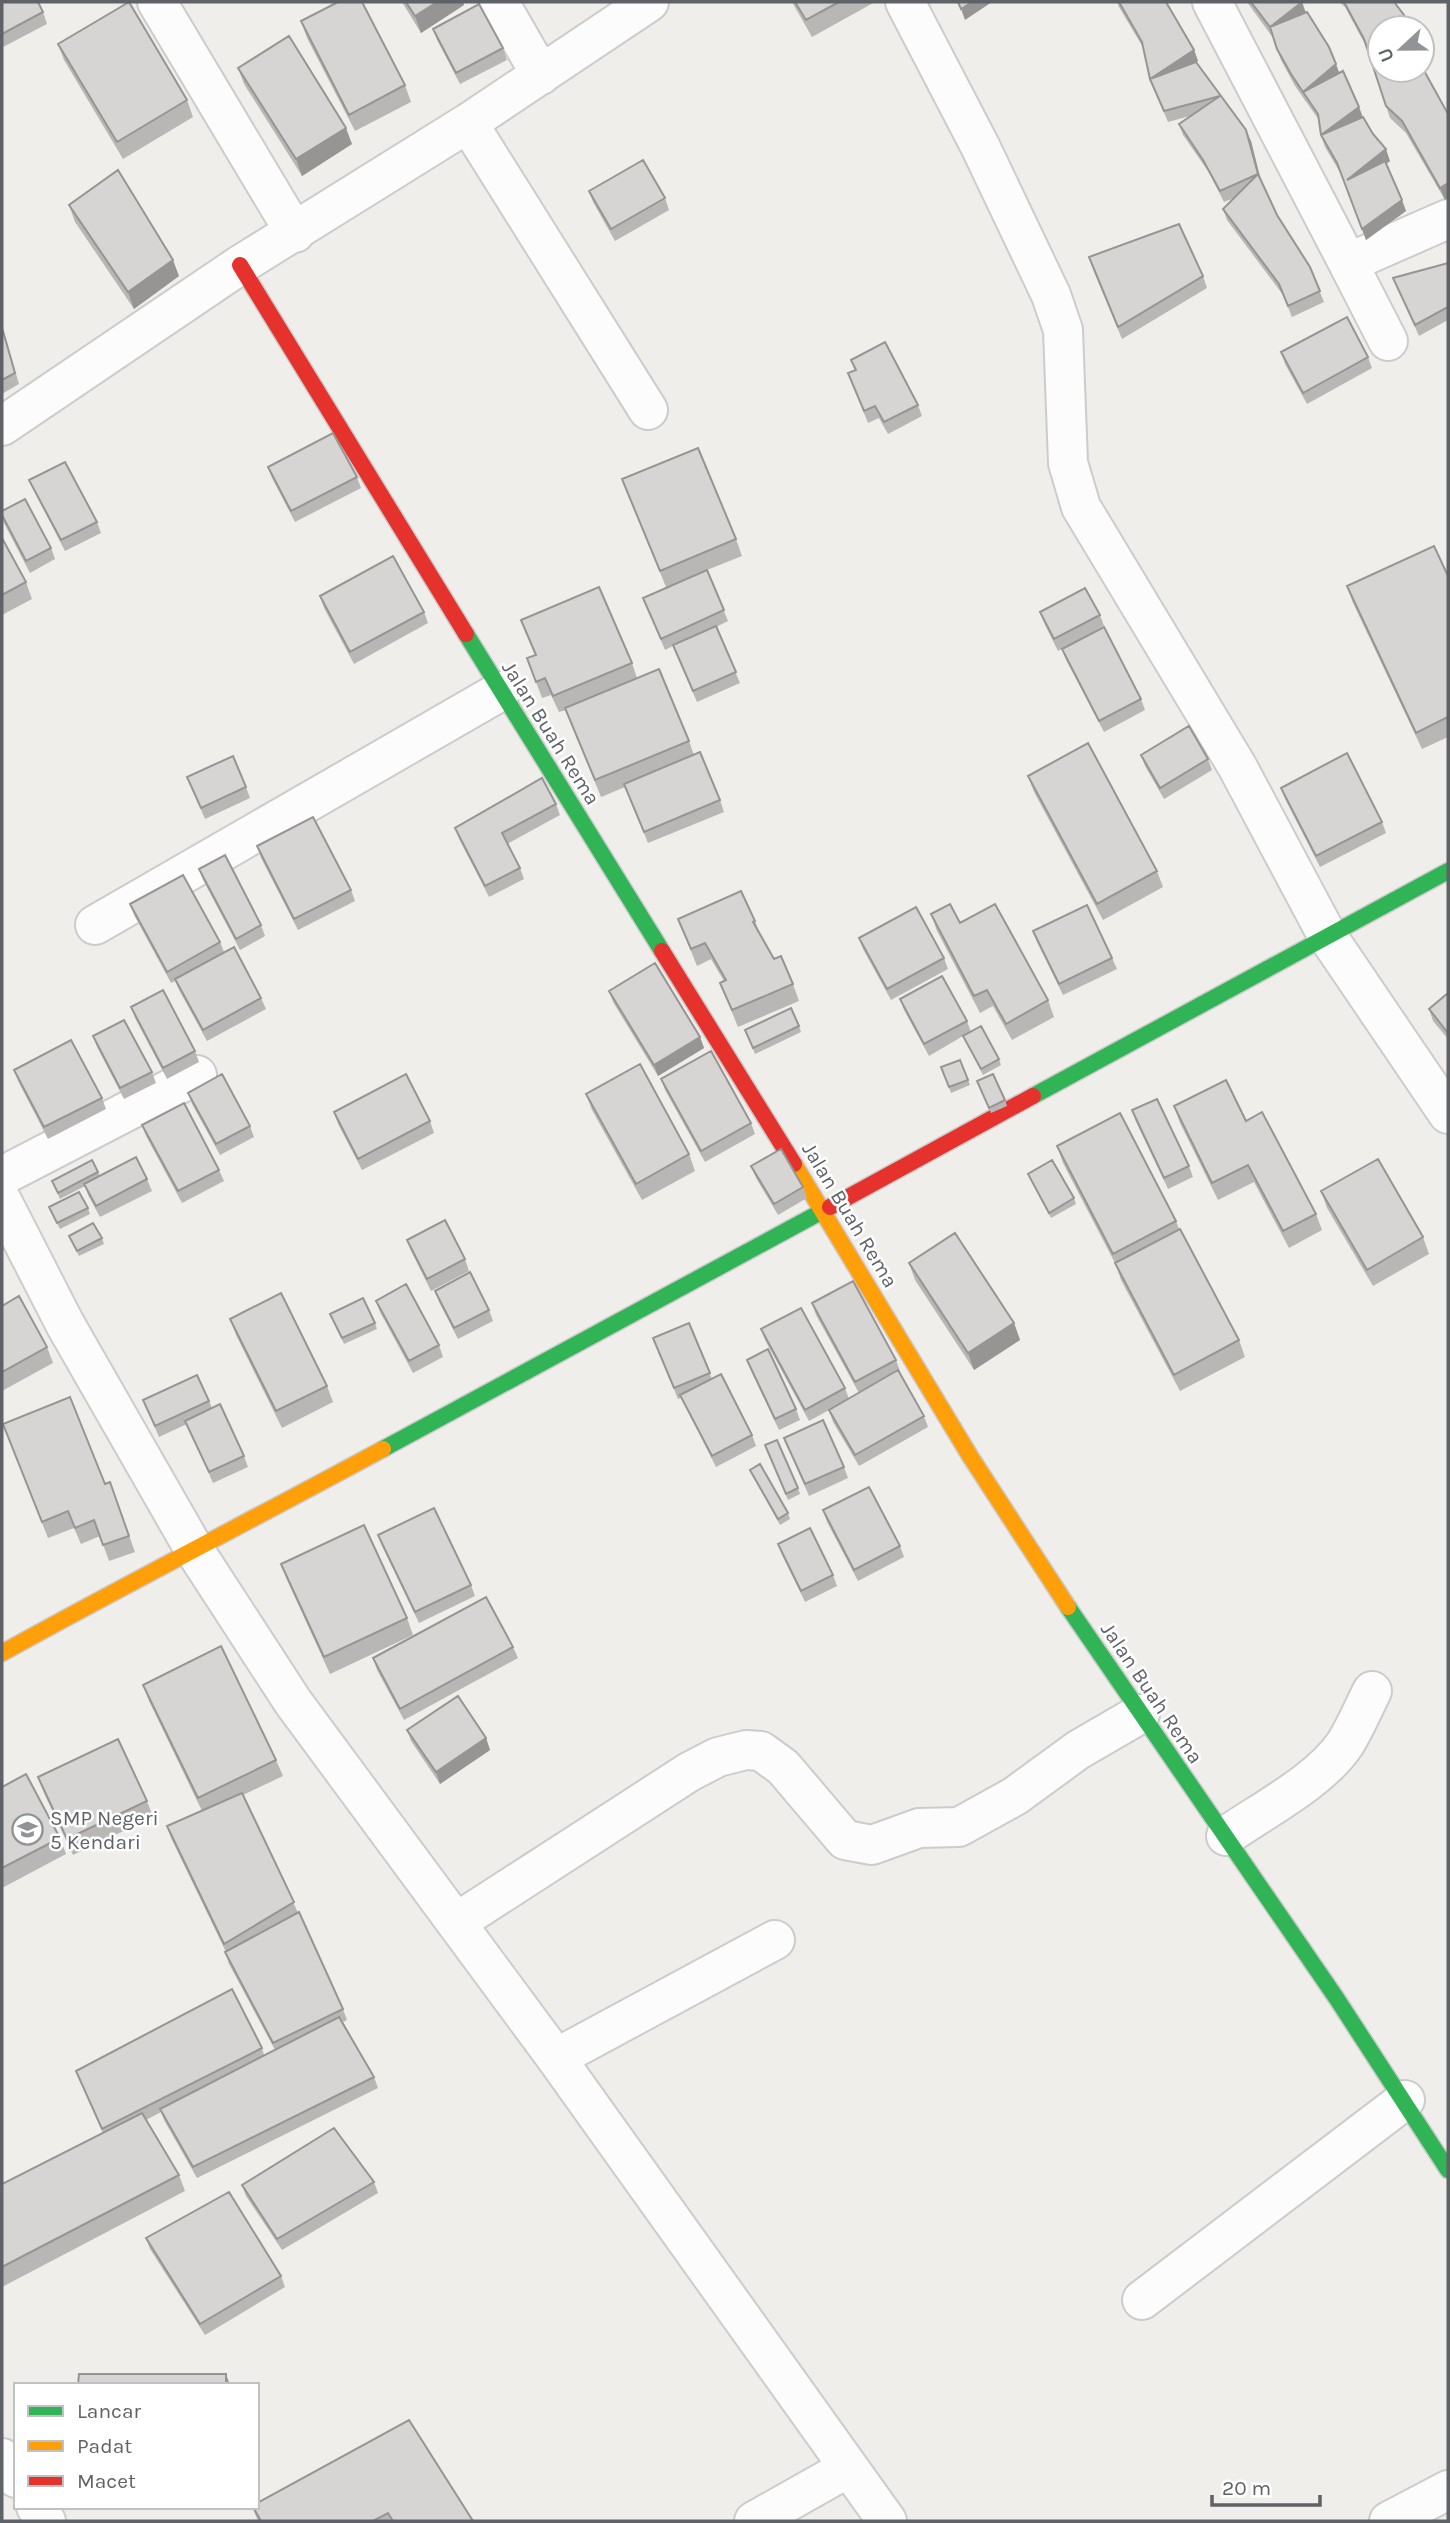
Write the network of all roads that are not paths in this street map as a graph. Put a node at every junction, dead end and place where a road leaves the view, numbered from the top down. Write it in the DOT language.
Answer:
graph roads {
  1 [pos="156,2"];
  2 [pos="499,2"];
  3 [pos="649,2"];
  4 [pos="905,2"];
  5 [pos="1212,2"];
  6 [pos="541,75"];
  7 [pos="468,123"];
  8 [pos="1448,219"];
  9 [pos="295,233"];
  10 [pos="1348,263"];
  11 [pos="240,265"];
  12 [pos="1388,341"];
  13 [pos="648,410"];
  14 [pos="2,426"];
  15 [pos="500,691"];
  16 [pos="1448,871"];
  17 [pos="95,925"];
  18 [pos="1328,937"];
  19 [pos="197,1075"];
  20 [pos="1448,1114"];
  21 [pos="2,1177"];
  22 [pos="2,1201"];
  23 [pos="822,1209"];
  24 [pos="195,1551"];
  25 [pos="2,1653"];
  26 [pos="1372,1691"];
  27 [pos="1140,1714"];
  28 [pos="1226,1836"];
  29 [pos="457,1922"];
  30 [pos="775,1940"];
  31 [pos="556,2058"];
  32 [pos="1405,2100"];
  33 [pos="1448,2170"];
  34 [pos="1142,2300"];
  35 [pos="2,2458"];
  36 [pos="848,2468"];
  37 [pos="14,2475"];
  38 [pos="1448,2490"];
  39 [pos="754,2521"];
  40 [pos="887,2521"];
  41 [pos="1389,2521"];
  1 -- 9 [label="street"];
  2 -- 6 [label="street"];
  3 -- 6 [label="street"];
  4 -- 18 [label="street"];
  5 -- 10 [label="street"];
  6 -- 7 [label="street"];
  7 -- 9 [label="street"];
  7 -- 13 [label="street"];
  8 -- 10 [label="street"];
  9 -- 11 [label="street"];
  10 -- 12 [label="street"];
  11 -- 14 [label="street"];
  11 -- 15 [label="street, Jalan Buah Rema"];
  15 -- 17 [label="street"];
  15 -- 23 [label="street, Jalan Buah Rema"];
  16 -- 18 [label="street"];
  18 -- 20 [label="street"];
  18 -- 23 [label="street"];
  19 -- 21 [label="street"];
  22 -- 24 [label="street"];
  23 -- 24 [label="street"];
  23 -- 27 [label="street, Jalan Buah Rema"];
  24 -- 25 [label="street"];
  24 -- 29 [label="street"];
  26 -- 28 [label="street"];
  27 -- 28 [label="street, Jalan Buah Rema"];
  27 -- 29 [label="street"];
  28 -- 32 [label="street, Jalan Buah Rema"];
  29 -- 31 [label="street"];
  30 -- 31 [label="street"];
  31 -- 36 [label="street"];
  32 -- 33 [label="street, Jalan Buah Rema"];
  32 -- 34 [label="street"];
  35 -- 37 [label="street"];
  36 -- 39 [label="street"];
  36 -- 40 [label="street"];
  38 -- 41 [label="street"];
}
